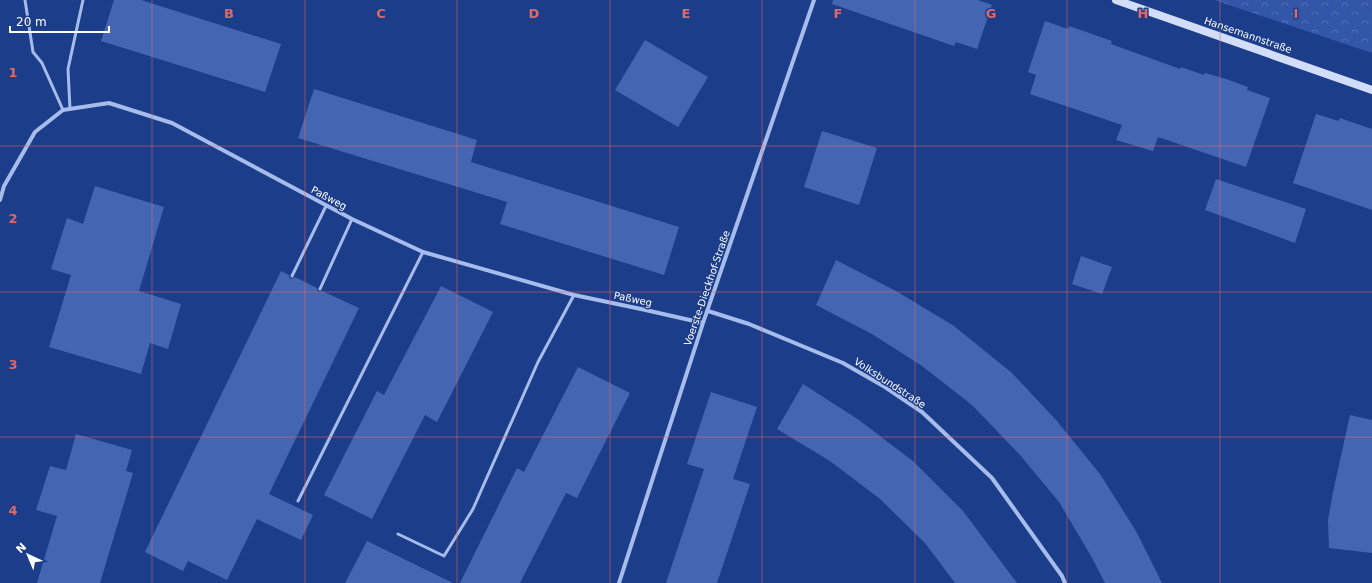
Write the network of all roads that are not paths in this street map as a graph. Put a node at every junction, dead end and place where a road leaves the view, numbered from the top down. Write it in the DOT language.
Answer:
graph roads {
  1 [pos="25,0"];
  2 [pos="83,0"];
  3 [pos="814,0"];
  4 [pos="1116,0"];
  5 [pos="1372,90"];
  6 [pos="70,109"];
  7 [pos="63,110"];
  8 [pos="0,200"];
  9 [pos="326,206"];
  10 [pos="352,219"];
  11 [pos="423,252"];
  12 [pos="292,276"];
  13 [pos="320,289"];
  14 [pos="574,295"];
  15 [pos="708,311"];
  16 [pos="703,323"];
  17 [pos="298,501"];
  18 [pos="398,534"];
  19 [pos="619,583"];
  20 [pos="1065,583"];
  1 -- 7 [label="lane"];
  2 -- 6 [label="lane"];
  3 -- 15 [label="street, Voerste-Dieckhof-Straße"];
  4 -- 5 [label="street, Hansemannstraße"];
  6 -- 7 [label="street, Paßweg"];
  6 -- 9 [label="street, Paßweg"];
  7 -- 8 [label="street"];
  9 -- 10 [label="street, Paßweg"];
  9 -- 12 [label="lane"];
  10 -- 11 [label="street, Paßweg"];
  10 -- 13 [label="lane"];
  11 -- 14 [label="street, Paßweg"];
  11 -- 17 [label="lane"];
  14 -- 16 [label="street, Paßweg"];
  14 -- 18 [label="lane"];
  15 -- 16 [label="street, Voerste-Dieckhof-Straße"];
  15 -- 20 [label="street, Volksbundstraße"];
  16 -- 19 [label="street, Voerste-Dieckhof-Straße"];
}
